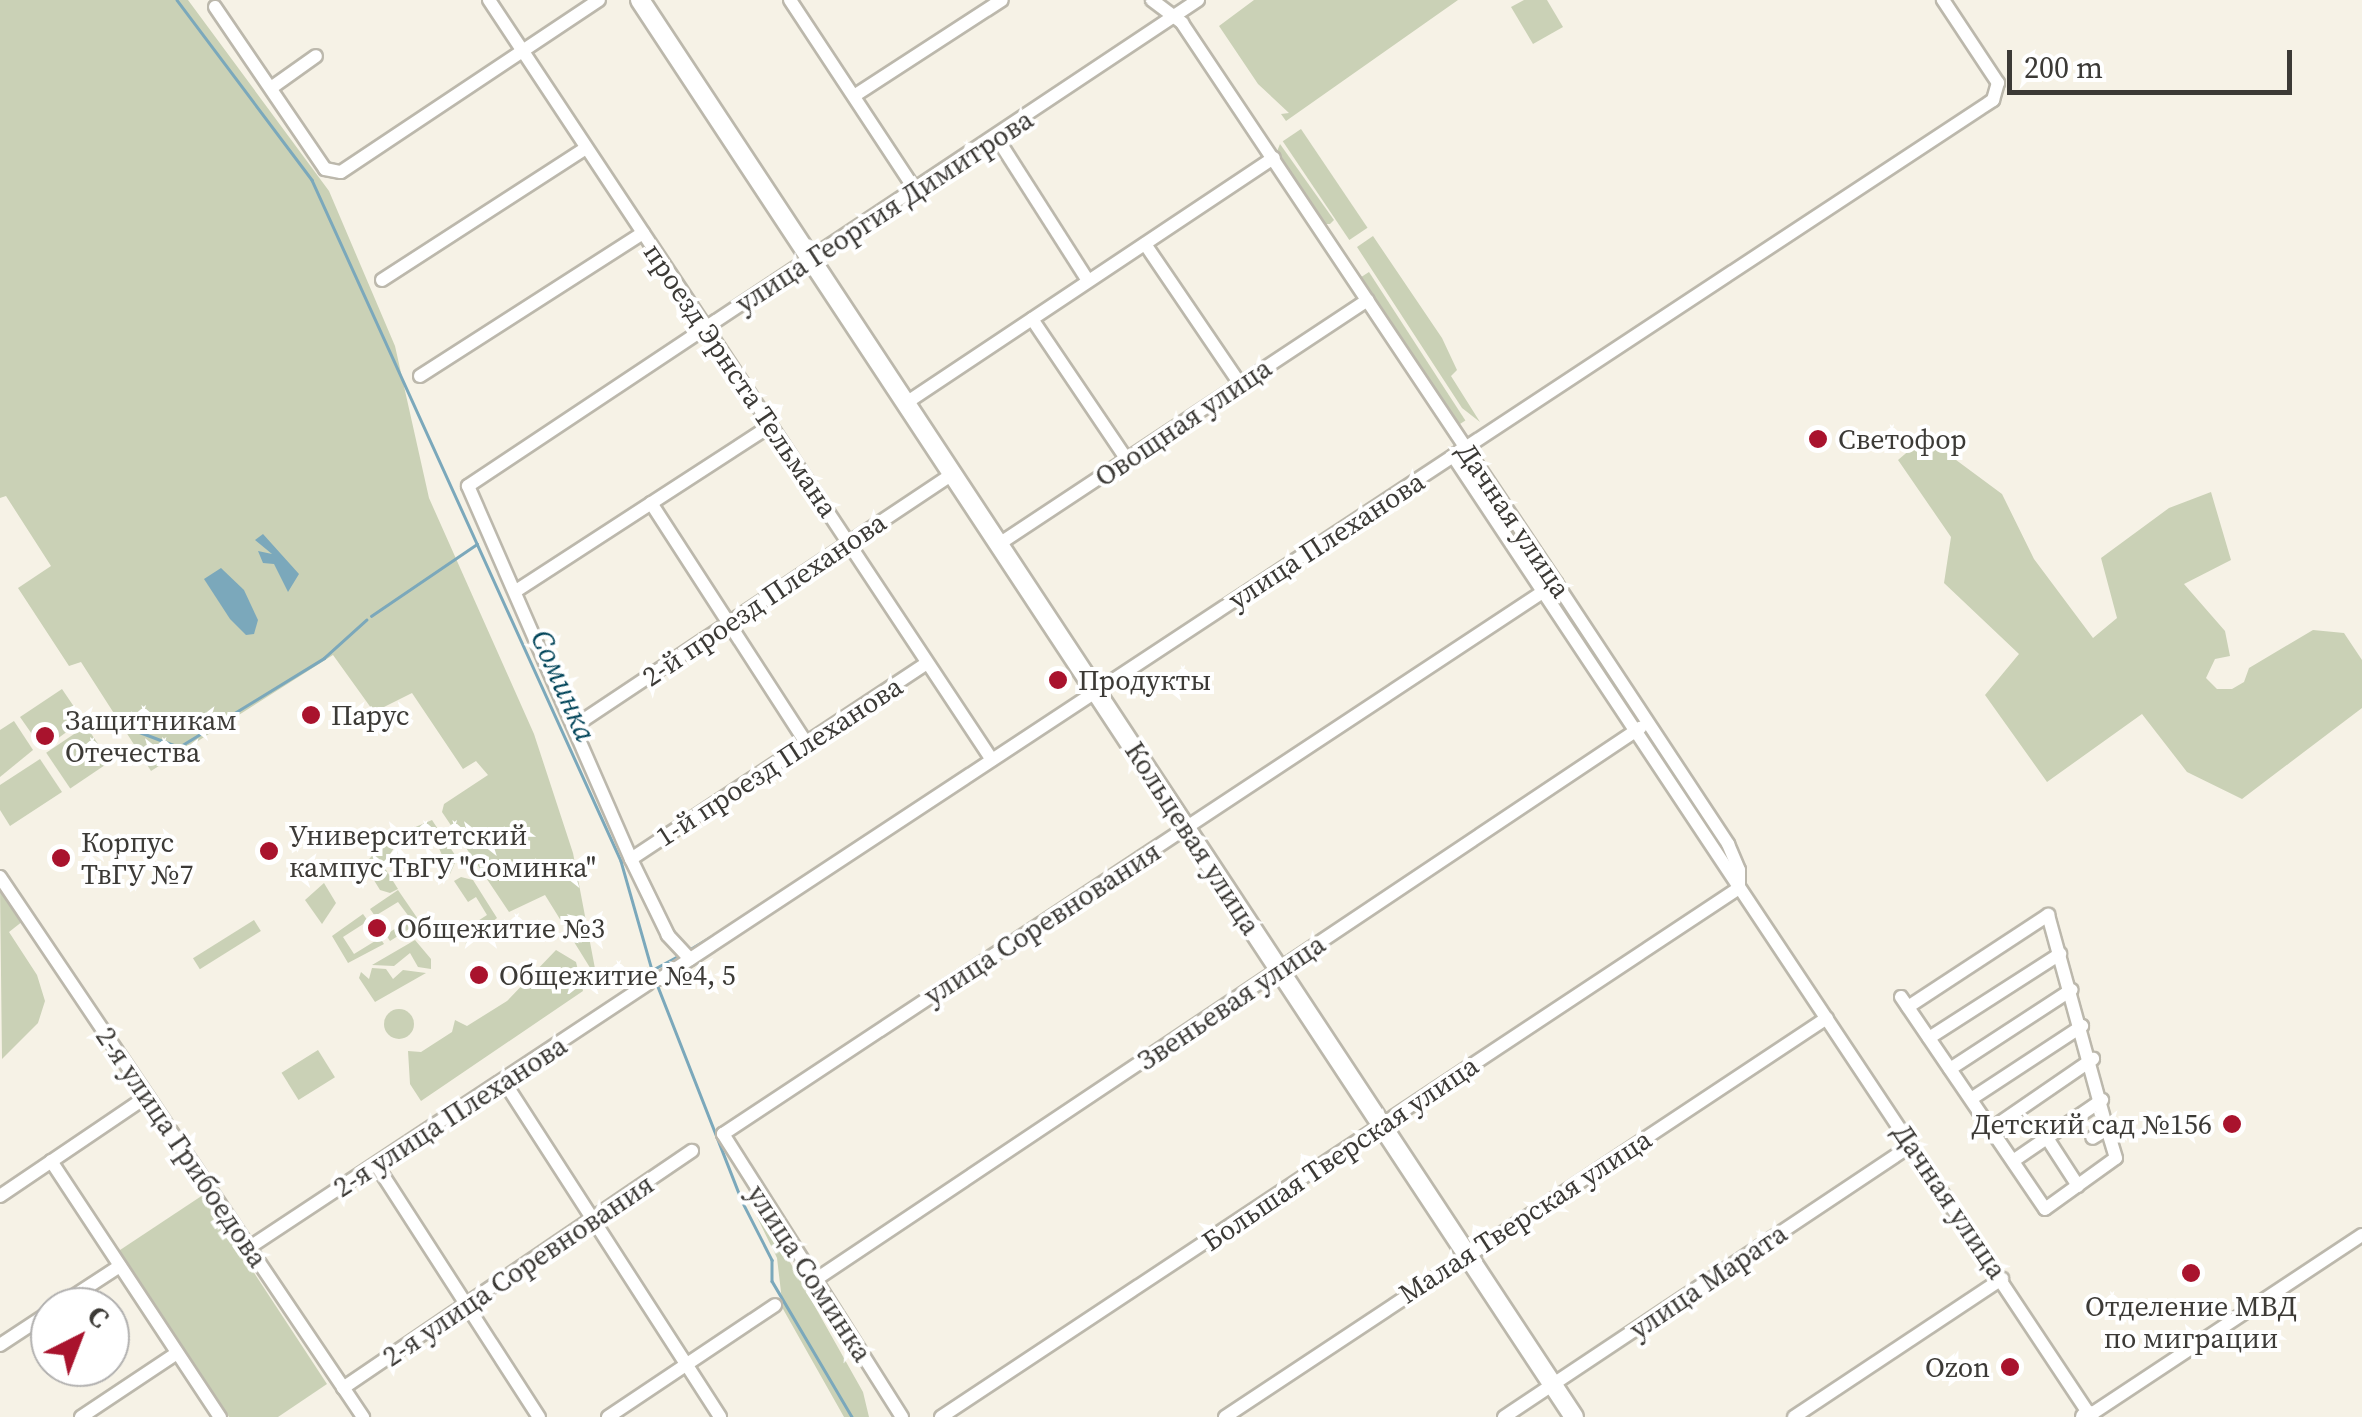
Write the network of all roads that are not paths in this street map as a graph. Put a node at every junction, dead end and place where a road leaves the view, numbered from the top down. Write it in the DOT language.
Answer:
graph roads {
  1 [pos="489,0"];
  2 [pos="599,0"];
  3 [pos="640,0"];
  4 [pos="1002,0"];
  5 [pos="1152,0"];
  6 [pos="1198,0"];
  7 [pos="1943,0"];
  8 [pos="797,2"];
  9 [pos="215,7"];
  10 [pos="1170,18"];
  11 [pos="523,51"];
  12 [pos="316,56"];
  13 [pos="271,88"];
  14 [pos="854,96"];
  15 [pos="997,138"];
  16 [pos="586,148"];
  17 [pos="1274,158"];
  18 [pos="916,191"];
  19 [pos="644,234"];
  20 [pos="1145,244"];
  21 [pos="811,260"];
  22 [pos="382,280"];
  23 [pos="1088,281"];
  24 [pos="1367,300"];
  25 [pos="1032,319"];
  26 [pos="706,329"];
  27 [pos="420,376"];
  28 [pos="1240,384"];
  29 [pos="906,403"];
  30 [pos="770,426"];
  31 [pos="1466,448"];
  32 [pos="1453,456"];
  33 [pos="1127,460"];
  34 [pos="952,474"];
  35 [pos="651,503"];
  36 [pos="849,543"];
  37 [pos="1000,544"];
  38 [pos="1556,582"];
  39 [pos="518,589"];
  40 [pos="1542,592"];
  41 [pos="728,623"];
  42 [pos="928,663"];
  43 [pos="1097,691"];
  44 [pos="576,725"];
  45 [pos="1641,728"];
  46 [pos="806,743"];
  47 [pos="992,760"];
  48 [pos="1186,827"];
  49 [pos="631,859"];
  50 [pos="0,877"];
  51 [pos="1738,888"];
  52 [pos="2060,954"];
  53 [pos="690,959"];
  54 [pos="1279,970"];
  55 [pos="654,982"];
  56 [pos="2071,990"];
  57 [pos="1827,1018"];
  58 [pos="2082,1026"];
  59 [pos="1929,1038"];
  60 [pos="2093,1059"];
  61 [pos="1950,1069"];
  62 [pos="505,1083"];
  63 [pos="146,1097"];
  64 [pos="1970,1099"];
  65 [pos="2102,1100"];
  66 [pos="1382,1124"];
  67 [pos="1991,1129"];
  68 [pos="2108,1129"];
  69 [pos="728,1130"];
  70 [pos="2046,1138"];
  71 [pos="2092,1138"];
  72 [pos="1912,1145"];
  73 [pos="692,1152"];
  74 [pos="51,1161"];
  75 [pos="2012,1161"];
  76 [pos="376,1166"];
  77 [pos="2078,1186"];
  78 [pos="0,1196"];
  79 [pos="592,1220"];
  80 [pos="2362,1236"];
  81 [pos="250,1246"];
  82 [pos="1466,1253"];
  83 [pos="120,1266"];
  84 [pos="2002,1279"];
  85 [pos="815,1280"];
  86 [pos="88,1287"];
  87 [pos="466,1305"];
  88 [pos="774,1305"];
  89 [pos="30,1325"];
  90 [pos="0,1345"];
  91 [pos="178,1353"];
  92 [pos="684,1366"];
  93 [pos="1553,1385"];
  94 [pos="344,1388"];
  95 [pos="81,1417"];
  96 [pos="220,1417"];
  97 [pos="363,1417"];
  98 [pos="539,1417"];
  99 [pos="608,1417"];
  100 [pos="720,1417"];
  101 [pos="902,1417"];
  102 [pos="940,1417"];
  103 [pos="1225,1417"];
  104 [pos="1504,1417"];
  105 [pos="1574,1417"];
  106 [pos="1794,1417"];
  107 [pos="2089,1417"];
  1 -- 11 [label="street, проезд Эрнста Тельмана"];
  2 -- 11 [label="street"];
  3 -- 21 [label="main road, Кольцевая улица"];
  4 -- 14 [label="street"];
  5 -- 10 [label="street, Дачная улица"];
  6 -- 10 [label="street, улица Георгия Димитрова"];
  7 -- 31 [label="street, улица Плеханова"];
  8 -- 14 [label="street"];
  9 -- 13 [label="street"];
  10 -- 15 [label="street, улица Георгия Димитрова"];
  10 -- 17 [label="street, Дачная улица"];
  11 -- 13 [label="street"];
  11 -- 16 [label="street, проезд Эрнста Тельмана"];
  12 -- 13 [label="street"];
  14 -- 18 [label="street"];
  15 -- 18 [label="street, улица Георгия Димитрова"];
  15 -- 23 [label="street"];
  16 -- 19 [label="street, проезд Эрнста Тельмана"];
  16 -- 22 [label="street"];
  17 -- 20 [label="street"];
  17 -- 24 [label="street, Дачная улица"];
  18 -- 21 [label="street, улица Георгия Димитрова"];
  19 -- 26 [label="street, проезд Эрнста Тельмана"];
  19 -- 27 [label="street"];
  20 -- 23 [label="street"];
  20 -- 28 [label="street"];
  21 -- 26 [label="street, улица Георгия Димитрова"];
  21 -- 29 [label="main road, Кольцевая улица"];
  23 -- 25 [label="street"];
  24 -- 28 [label="street, Овощная улица"];
  24 -- 31 [label="street, Дачная улица"];
  25 -- 29 [label="street"];
  25 -- 33 [label="street"];
  26 -- 30 [label="street, проезд Эрнста Тельмана"];
  26 -- 39 [label="street, улица Георгия Димитрова"];
  28 -- 33 [label="street, Овощная улица"];
  29 -- 34 [label="main road, Кольцевая улица"];
  30 -- 35 [label="street"];
  30 -- 36 [label="street, проезд Эрнста Тельмана"];
  31 -- 32 [label="street, улица Плеханова"];
  31 -- 38 [label="street, Дачная улица"];
  32 -- 40 [label="street, Дачная улица"];
  32 -- 43 [label="street, улица Плеханова"];
  33 -- 37 [label="street, Овощная улица"];
  34 -- 36 [label="street, 2-й проезд Плеханова"];
  34 -- 37 [label="main road, Кольцевая улица"];
  35 -- 39 [label="street"];
  35 -- 41 [label="street"];
  36 -- 41 [label="street, 2-й проезд Плеханова"];
  36 -- 42 [label="street, проезд Эрнста Тельмана"];
  37 -- 43 [label="main road, Кольцевая улица"];
  38 -- 40 [label="street, улица Соревнования"];
  38 -- 45 [label="street, Дачная улица"];
  39 -- 44 [label="street"];
  40 -- 45 [label="street, Дачная улица"];
  40 -- 48 [label="street, улица Соревнования"];
  41 -- 44 [label="street, 2-й проезд Плеханова"];
  41 -- 46 [label="street"];
  42 -- 46 [label="street, 1-й проезд Плеханова"];
  42 -- 47 [label="street, проезд Эрнста Тельмана"];
  43 -- 47 [label="street, улица Плеханова"];
  43 -- 48 [label="main road, Кольцевая улица"];
  44 -- 49 [label="street"];
  45 -- 51 [label="street, Дачная улица"];
  45 -- 54 [label="street, Звеньевая улица"];
  46 -- 49 [label="street, 1-й проезд Плеханова"];
  47 -- 53 [label="street, улица Плеханова"];
  48 -- 54 [label="main road, Кольцевая улица"];
  48 -- 69 [label="street, улица Соревнования"];
  49 -- 53 [label="street"];
  50 -- 63 [label="street, 2-я улица Грибоедова"];
  51 -- 57 [label="street, Дачная улица"];
  51 -- 66 [label="street, Большая Тверская улица"];
  52 -- 56 [label="street"];
  52 -- 59 [label="street"];
  52 -- 59 [label="street"];
  53 -- 55 [label="street, улица Плеханова"];
  54 -- 66 [label="main road, Кольцевая улица"];
  54 -- 85 [label="street, Звеньевая улица"];
  55 -- 62 [label="street, 2-я улица Плеханова"];
  56 -- 58 [label="street"];
  56 -- 61 [label="street"];
  57 -- 72 [label="street, Дачная улица"];
  57 -- 82 [label="street, Малая Тверская улица"];
  58 -- 60 [label="street"];
  58 -- 64 [label="street"];
  59 -- 61 [label="street"];
  60 -- 65 [label="street"];
  60 -- 67 [label="street"];
  61 -- 64 [label="street"];
  62 -- 76 [label="street, 2-я улица Плеханова"];
  62 -- 79 [label="street"];
  63 -- 74 [label="street"];
  63 -- 81 [label="street, 2-я улица Грибоедова"];
  64 -- 67 [label="street"];
  65 -- 68 [label="street"];
  65 -- 70 [label="street"];
  66 -- 82 [label="main road, Кольцевая улица"];
  66 -- 102 [label="street, Большая Тверская улица"];
  67 -- 75 [label="street"];
  68 -- 71 [label="street"];
  68 -- 77 [label="street"];
  69 -- 85 [label="street, улица Соминка"];
  70 -- 75 [label="street"];
  70 -- 77 [label="street"];
  72 -- 84 [label="street, Дачная улица"];
  72 -- 93 [label="street, улица Марата"];
  73 -- 79 [label="street, 2-я улица Соревнования"];
  74 -- 78 [label="street"];
  74 -- 83 [label="street"];
  75 -- 77 [label="street"];
  76 -- 81 [label="street, 2-я улица Плеханова"];
  76 -- 87 [label="street"];
  79 -- 87 [label="street, 2-я улица Соревнования"];
  79 -- 92 [label="street"];
  80 -- 107 [label="street"];
  81 -- 94 [label="street, 2-я улица Грибоедова"];
  82 -- 93 [label="main road, Кольцевая улица"];
  82 -- 103 [label="street, Малая Тверская улица"];
  83 -- 86 [label="street"];
  83 -- 91 [label="street"];
  84 -- 106 [label="street"];
  84 -- 107 [label="street, Дачная улица"];
  85 -- 101 [label="street, улица Соминка"];
  87 -- 94 [label="street, 2-я улица Соревнования"];
  87 -- 98 [label="street"];
  88 -- 92 [label="street"];
  89 -- 90 [label="street"];
  91 -- 95 [label="street"];
  91 -- 96 [label="street"];
  92 -- 99 [label="street"];
  92 -- 100 [label="street"];
  93 -- 104 [label="street, улица Марата"];
  93 -- 105 [label="main road, Кольцевая улица"];
  94 -- 97 [label="street, 2-я улица Грибоедова"];
}
